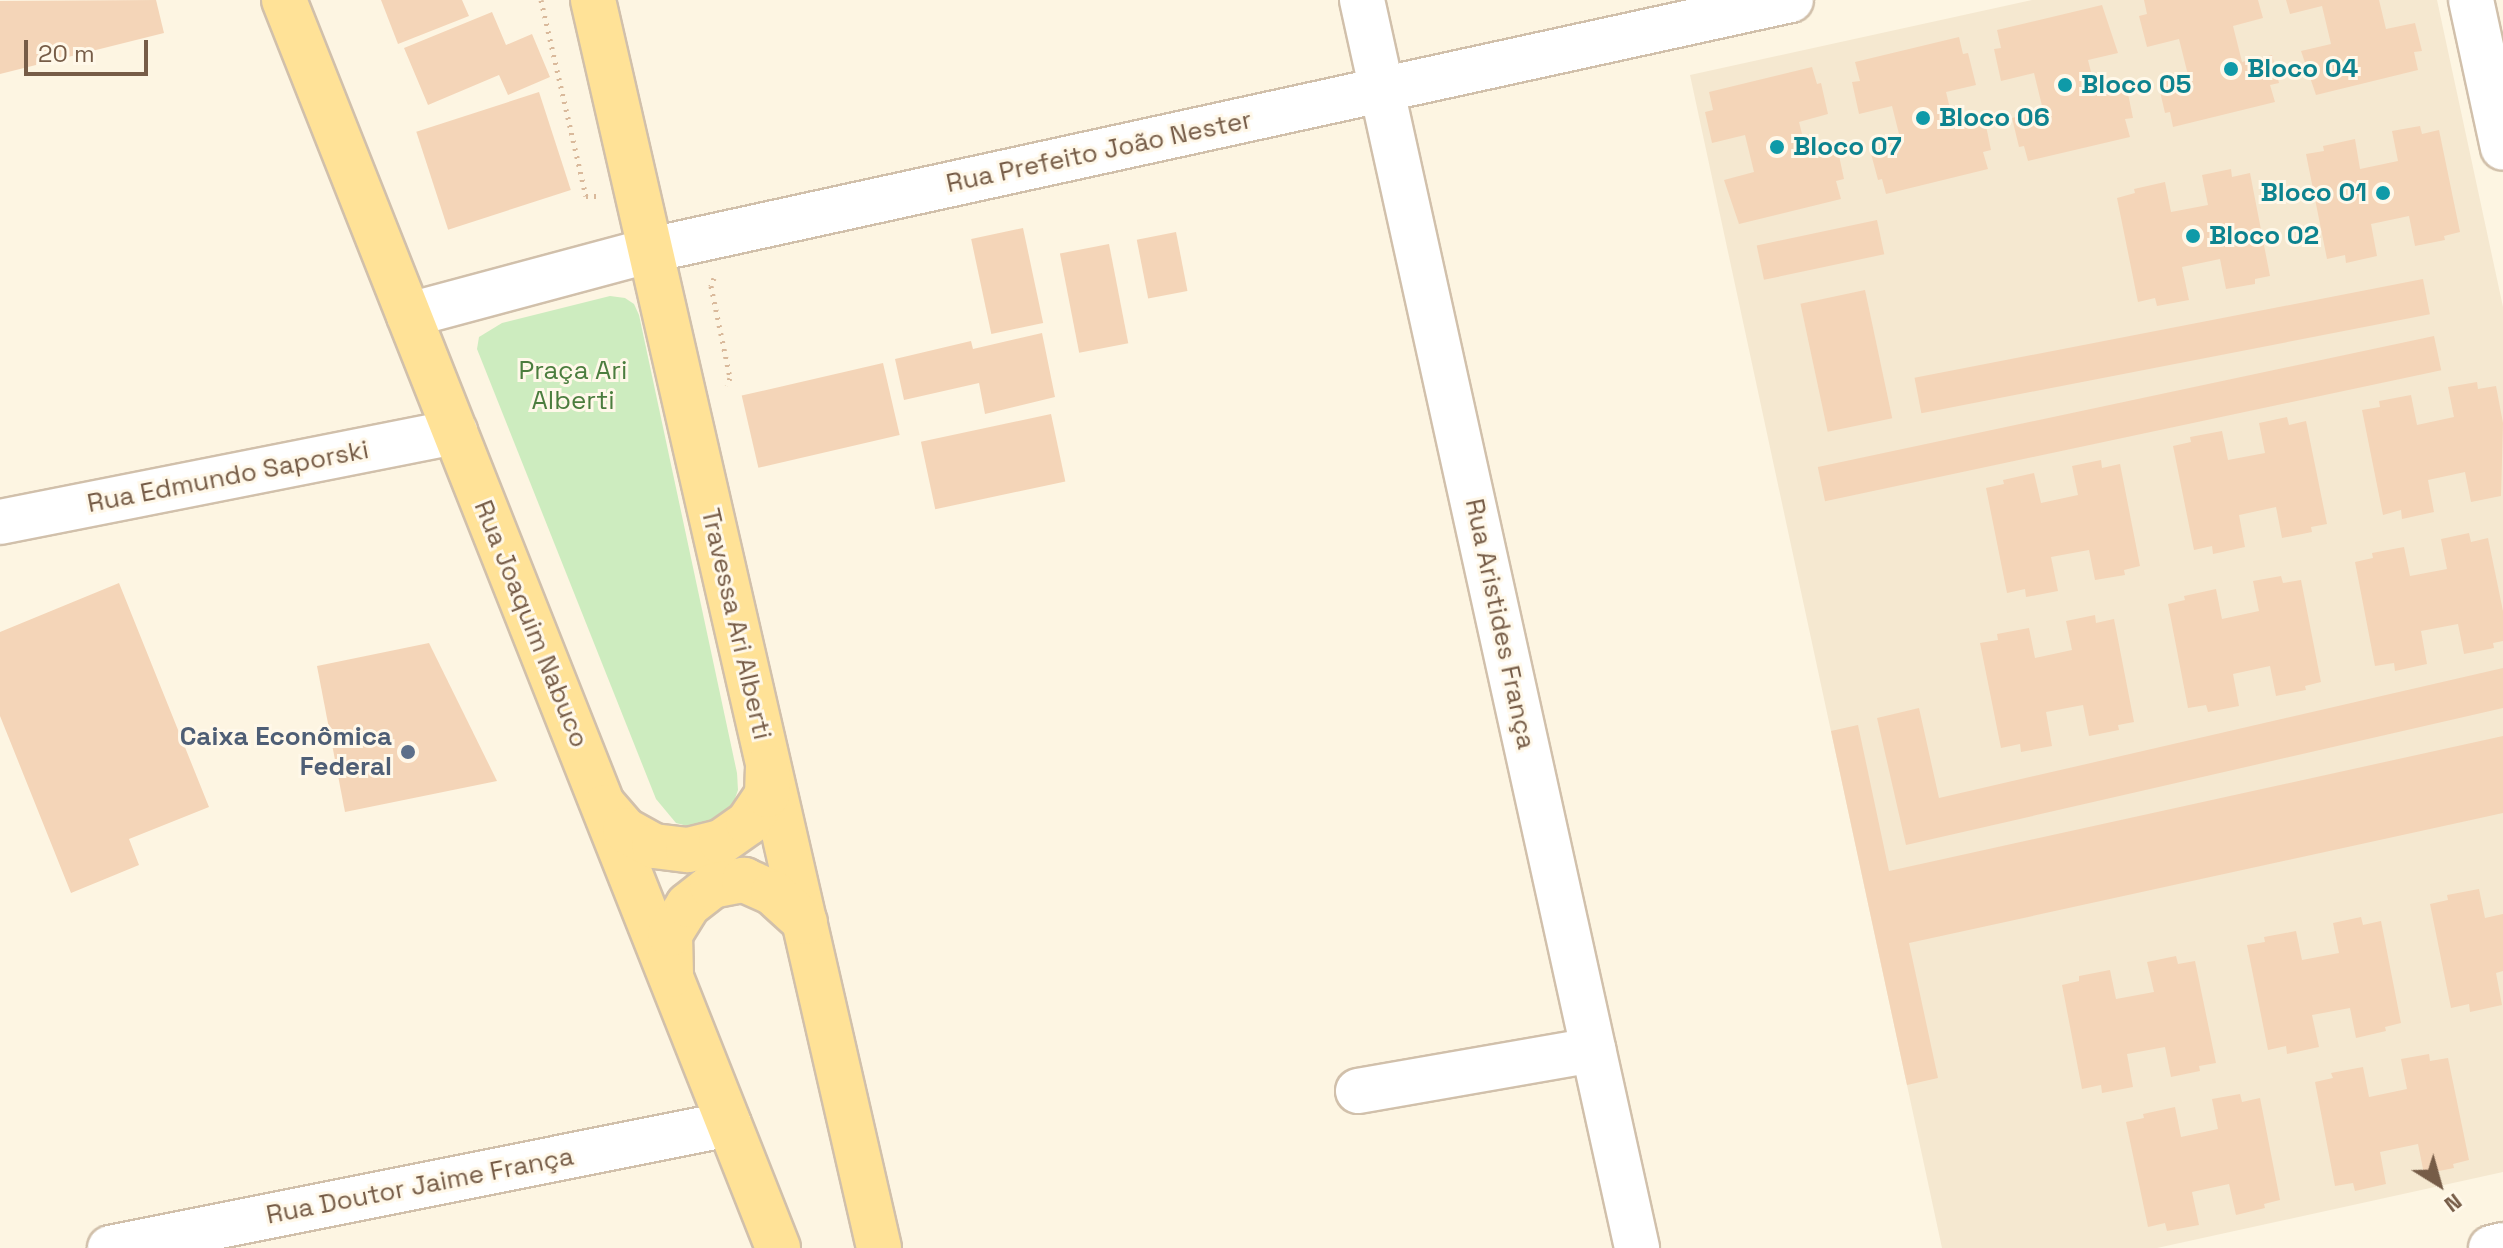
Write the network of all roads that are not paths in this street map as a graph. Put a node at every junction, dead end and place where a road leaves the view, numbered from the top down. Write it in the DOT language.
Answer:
graph roads {
  1 [pos="593,0"];
  2 [pos="1362,0"];
  3 [pos="1791,0"];
  4 [pos="2471,0"];
  5 [pos="284,7"];
  6 [pos="1382,90"];
  7 [pos="2503,148"];
  8 [pos="651,250"];
  9 [pos="409,315"];
  10 [pos="455,432"];
  11 [pos="0,522"];
  12 [pos="768,764"];
  13 [pos="603,805"];
  14 [pos="805,922"];
  15 [pos="671,977"];
  16 [pos="1593,1050"];
  17 [pos="1358,1091"];
  18 [pos="729,1124"];
  19 [pos="2503,1245"];
  20 [pos="110,1248"];
  21 [pos="778,1248"];
  22 [pos="879,1248"];
  23 [pos="1637,1248"];
  24 [pos="2491,1248"];
  1 -- 8 [label="main road, Travessa Ari Alberti"];
  2 -- 6 [label="street, Rua Aristides França"];
  3 -- 6 [label="street, Rua Prefeito João Nester"];
  4 -- 7 [label="street"];
  5 -- 9 [label="main road, Rua Joaquim Nabuco"];
  6 -- 8 [label="street, Rua Prefeito João Nester"];
  6 -- 16 [label="street, Rua Aristides França"];
  8 -- 9 [label="street, Rua Prefeito João Nester"];
  8 -- 12 [label="main road, Travessa Ari Alberti"];
  9 -- 10 [label="main road, Rua Joaquim Nabuco"];
  10 -- 11 [label="street, Rua Edmundo Saporski"];
  10 -- 13 [label="main road, Rua Joaquim Nabuco"];
  12 -- 13 [label="main road"];
  12 -- 14 [label="main road, Travessa Ari Alberti"];
  13 -- 15 [label="main road, Rua Joaquim Nabuco"];
  14 -- 15 [label="main road"];
  14 -- 22 [label="main road, Travessa Ari Alberti"];
  15 -- 18 [label="main road, Rua Joaquim Nabuco"];
  16 -- 17 [label="street"];
  16 -- 23 [label="street, Rua Aristides França"];
  18 -- 20 [label="street, Rua Doutor Jaime França"];
  18 -- 21 [label="main road, Rua Joaquim Nabuco"];
  19 -- 24 [label="street"];
}
